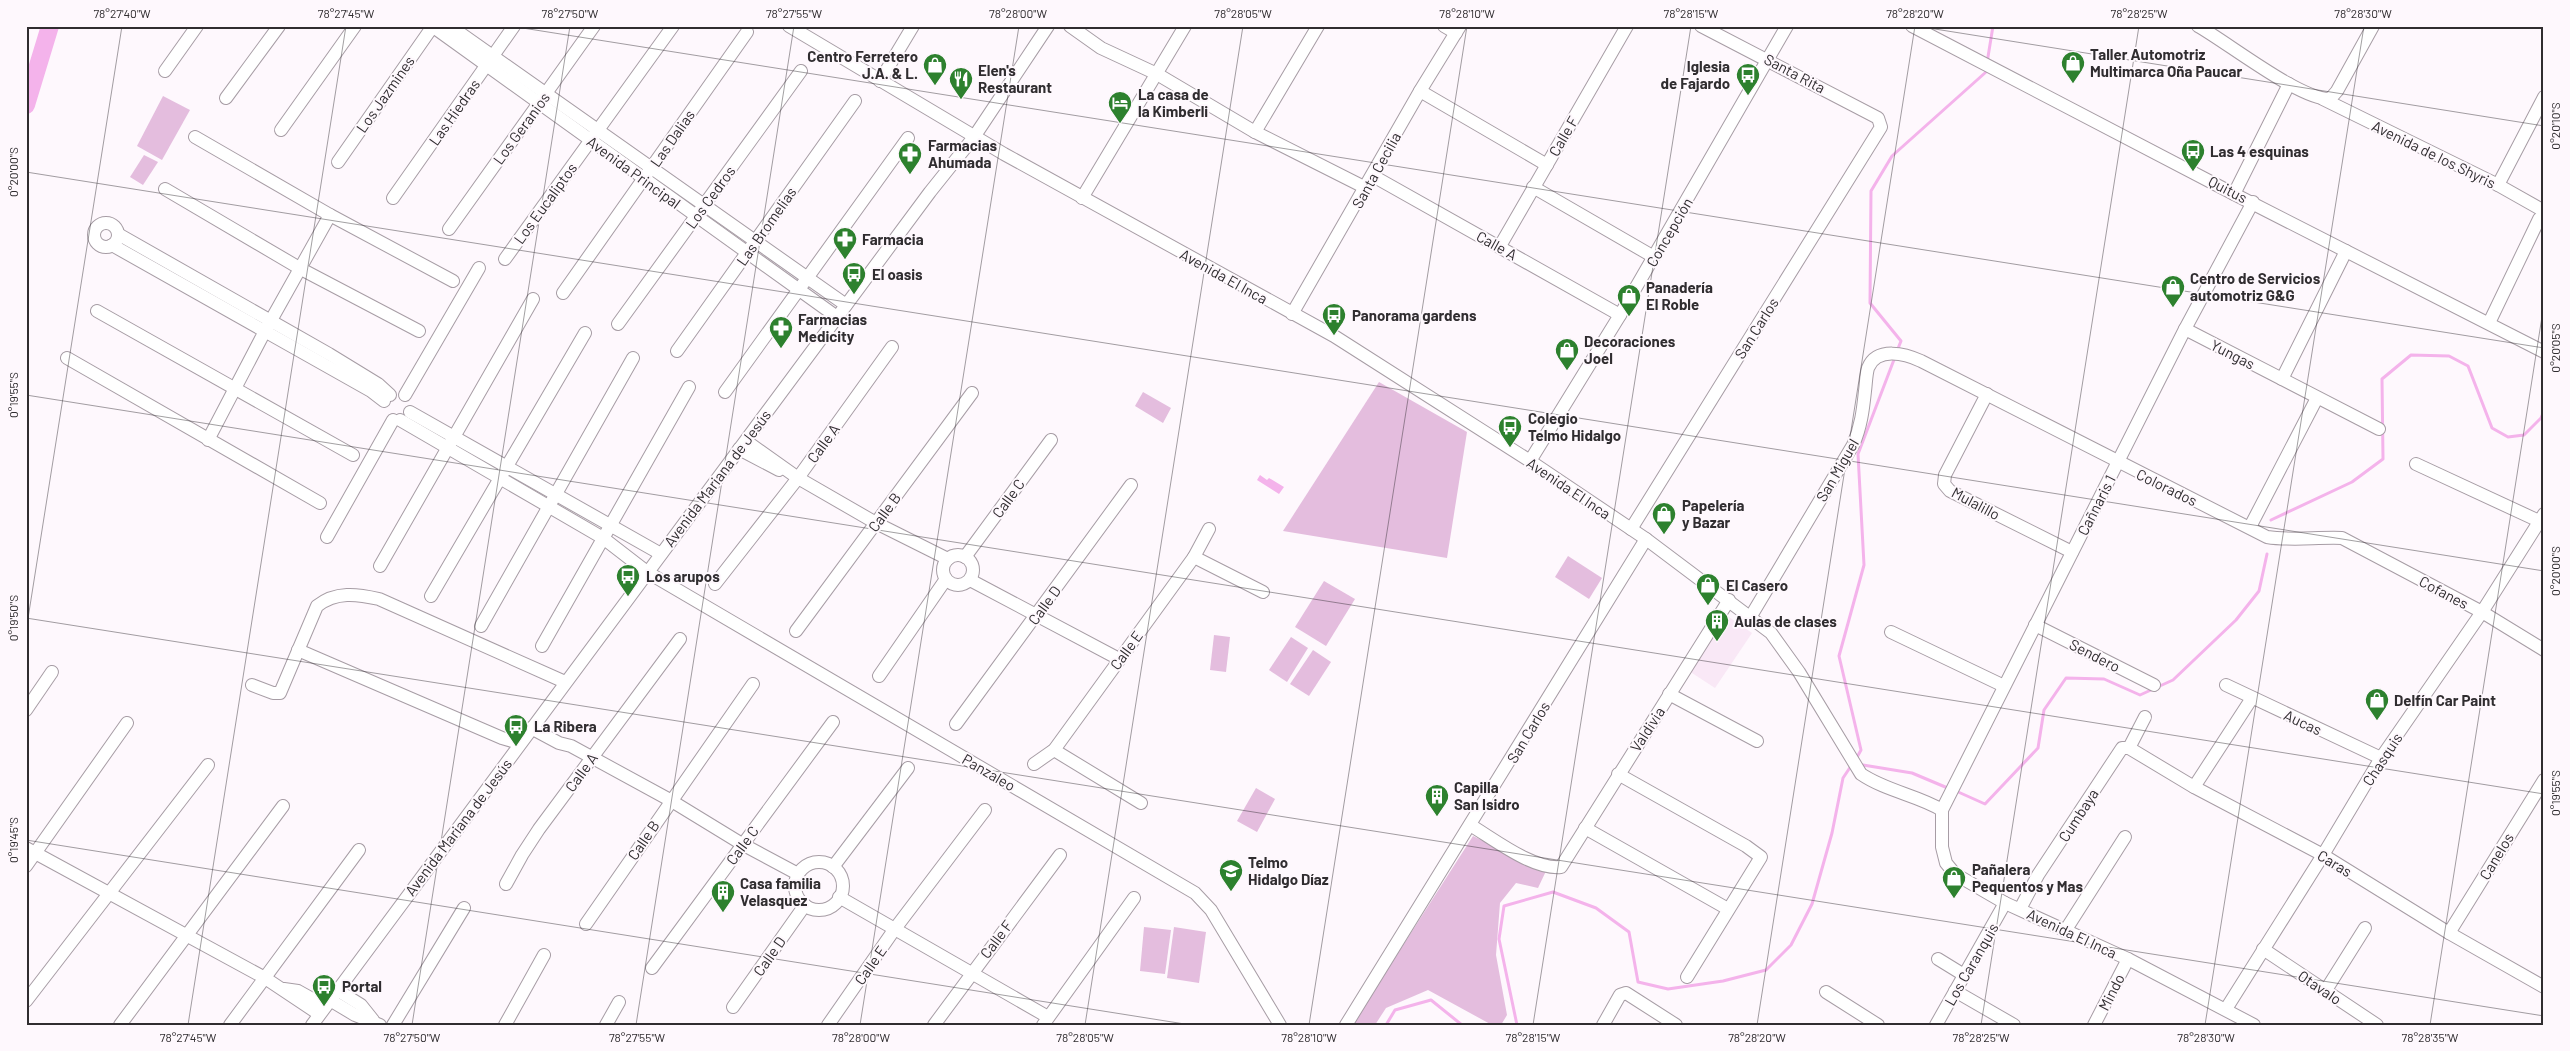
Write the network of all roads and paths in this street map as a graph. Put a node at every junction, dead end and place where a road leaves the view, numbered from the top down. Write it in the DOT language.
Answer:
graph roads {
  1 [pos="197,26"];
  2 [pos="279,26"];
  3 [pos="355,26"];
  4 [pos="433,26"];
  5 [pos="450,26"];
  6 [pos="514,26"];
  7 [pos="594,26"];
  8 [pos="673,26"];
  9 [pos="789,26"];
  10 [pos="913,26"];
  11 [pos="1048,26"];
  12 [pos="1070,26"];
  13 [pos="1185,26"];
  14 [pos="1318,26"];
  15 [pos="1444,26"];
  16 [pos="1627,26"];
  17 [pos="1702,26"];
  18 [pos="1787,26"];
  19 [pos="1912,26"];
  20 [pos="2198,26"];
  21 [pos="2374,26"];
  22 [pos="1458,30"];
  23 [pos="2213,30"];
  24 [pos="747,32"];
  25 [pos="1770,60"];
  26 [pos="490,61"];
  27 [pos="801,71"];
  28 [pos="165,72"];
  29 [pos="1156,74"];
  30 [pos="880,81"];
  31 [pos="2289,84"];
  32 [pos="1420,91"];
  33 [pos="2544,96"];
  34 [pos="226,98"];
  35 [pos="542,98"];
  36 [pos="2326,99"];
  37 [pos="855,101"];
  38 [pos="1881,127"];
  39 [pos="281,130"];
  40 [pos="1255,132"];
  41 [pos="595,136"];
  42 [pos="195,137"];
  43 [pos="974,137"];
  44 [pos="908,138"];
  45 [pos="338,162"];
  46 [pos="1547,165"];
  47 [pos="647,173"];
  48 [pos="1373,176"];
  49 [pos="2498,184"];
  50 [pos="1534,187"];
  51 [pos="1366,188"];
  52 [pos="165,189"];
  53 [pos="2234,194"];
  54 [pos="393,198"];
  55 [pos="1082,198"];
  56 [pos="2253,202"];
  57 [pos="704,206"];
  58 [pos="2544,212"];
  59 [pos="330,215"];
  60 [pos="696,217"];
  61 [pos="449,229"];
  62 [pos="116,240"];
  63 [pos="754,242"];
  64 [pos="1500,246"];
  65 [pos="2346,251"];
  66 [pos="747,253"];
  67 [pos="1654,257"];
  68 [pos="505,258"];
  69 [pos="478,268"];
  70 [pos="301,269"];
  71 [pos="807,279"];
  72 [pos="453,281"];
  73 [pos="798,291"];
  74 [pos="563,293"];
  75 [pos="533,299"];
  76 [pos="846,305"];
  77 [pos="97,311"];
  78 [pos="1292,314"];
  79 [pos="1620,316"];
  80 [pos="837,317"];
  81 [pos="2489,323"];
  82 [pos="618,324"];
  83 [pos="268,326"];
  84 [pos="2185,329"];
  85 [pos="419,331"];
  86 [pos="585,333"];
  87 [pos="892,347"];
  88 [pos="677,351"];
  89 [pos="2544,352"];
  90 [pos="67,358"];
  91 [pos="633,358"];
  92 [pos="1921,361"];
  93 [pos="2282,379"];
  94 [pos="689,387"];
  95 [pos="235,388"];
  96 [pos="725,392"];
  97 [pos="972,393"];
  98 [pos="1987,394"];
  99 [pos="405,395"];
  100 [pos="387,398"];
  101 [pos="2317,398"];
  102 [pos="410,412"];
  103 [pos="396,420"];
  104 [pos="2379,429"];
  105 [pos="454,437"];
  106 [pos="208,440"];
  107 [pos="1051,440"];
  108 [pos="742,445"];
  109 [pos="448,448"];
  110 [pos="353,454"];
  111 [pos="1530,461"];
  112 [pos="2118,463"];
  113 [pos="2416,464"];
  114 [pos="507,466"];
  115 [pos="798,478"];
  116 [pos="499,479"];
  117 [pos="1131,485"];
  118 [pos="556,494"];
  119 [pos="320,503"];
  120 [pos="549,506"];
  121 [pos="2541,518"];
  122 [pos="876,523"];
  123 [pos="610,524"];
  124 [pos="2250,527"];
  125 [pos="1631,529"];
  126 [pos="1209,530"];
  127 [pos="328,537"];
  128 [pos="603,538"];
  129 [pos="2342,538"];
  130 [pos="1646,539"];
  131 [pos="2072,552"];
  132 [pos="661,554"];
  133 [pos="965,557"];
  134 [pos="1194,557"];
  135 [pos="948,559"];
  136 [pos="380,566"];
  137 [pos="647,572"];
  138 [pos="946,579"];
  139 [pos="970,580"];
  140 [pos="715,584"];
  141 [pos="1263,592"];
  142 [pos="431,596"];
  143 [pos="1729,600"];
  144 [pos="2482,612"];
  145 [pos="1037,615"];
  146 [pos="1751,616"];
  147 [pos="481,626"];
  148 [pos="2035,626"];
  149 [pos="796,631"];
  150 [pos="1891,632"];
  151 [pos="680,639"];
  152 [pos="542,646"];
  153 [pos="298,650"];
  154 [pos="2544,650"];
  155 [pos="1119,659"];
  156 [pos="52,672"];
  157 [pos="878,676"];
  158 [pos="566,682"];
  159 [pos="753,684"];
  160 [pos="2154,685"];
  161 [pos="2226,685"];
  162 [pos="252,686"];
  163 [pos="2004,686"];
  164 [pos="1669,694"];
  165 [pos="2252,698"];
  166 [pos="26,710"];
  167 [pos="2145,716"];
  168 [pos="128,722"];
  169 [pos="833,722"];
  170 [pos="534,724"];
  171 [pos="956,724"];
  172 [pos="1757,741"];
  173 [pos="519,743"];
  174 [pos="2126,748"];
  175 [pos="1054,750"];
  176 [pos="592,757"];
  177 [pos="2381,758"];
  178 [pos="1034,764"];
  179 [pos="208,766"];
  180 [pos="908,768"];
  181 [pos="1618,774"];
  182 [pos="2544,780"];
  183 [pos="2194,787"];
  184 [pos="670,800"];
  185 [pos="1141,803"];
  186 [pos="1944,805"];
  187 [pos="283,806"];
  188 [pos="985,810"];
  189 [pos="1470,825"];
  190 [pos="1585,828"];
  191 [pos="2126,837"];
  192 [pos="742,844"];
  193 [pos="359,850"];
  194 [pos="31,851"];
  195 [pos="1060,855"];
  196 [pos="2323,855"];
  197 [pos="26,866"];
  198 [pos="833,867"];
  199 [pos="798,874"];
  200 [pos="506,884"];
  201 [pos="110,895"];
  202 [pos="839,897"];
  203 [pos="1134,898"];
  204 [pos="2006,903"];
  205 [pos="805,905"];
  206 [pos="464,908"];
  207 [pos="1728,909"];
  208 [pos="2020,909"];
  209 [pos="586,924"];
  210 [pos="2365,928"];
  211 [pos="894,930"];
  212 [pos="2065,930"];
  213 [pos="2449,933"];
  214 [pos="188,935"];
  215 [pos="2263,949"];
  216 [pos="544,956"];
  217 [pos="1938,959"];
  218 [pos="2128,959"];
  219 [pos="652,968"];
  220 [pos="971,972"];
  221 [pos="1964,975"];
  222 [pos="1687,976"];
  223 [pos="265,978"];
  224 [pos="2544,987"];
  225 [pos="2326,990"];
  226 [pos="1956,991"];
  227 [pos="1826,992"];
  228 [pos="26,1002"];
  229 [pos="618,1002"];
  230 [pos="325,1007"];
  231 [pos="733,1007"];
  232 [pos="2226,1009"];
  233 [pos="1045,1021"];
  234 [pos="376,1023"];
  235 [pos="2254,1024"];
  236 [pos="120,1025"];
  237 [pos="230,1025"];
  238 [pos="392,1025"];
  239 [pos="505,1025"];
  240 [pos="606,1025"];
  241 [pos="828,1025"];
  242 [pos="934,1025"];
  243 [pos="1280,1025"];
  244 [pos="1346,1025"];
  245 [pos="1603,1025"];
  246 [pos="1676,1025"];
  247 [pos="1878,1025"];
  248 [pos="1936,1025"];
  249 [pos="2014,1025"];
  250 [pos="2094,1025"];
  251 [pos="2377,1025"];
  1 -- 28 [label="street"];
  2 -- 34 [label="street"];
  3 -- 39 [label="street"];
  4 -- 26 [label="street, Avenida Principal"];
  4 -- 45 [label="street, Los Jazmines"];
  5 -- 26 [label="street, Avenida Principal"];
  6 -- 26 [label="street, Las Hiedras"];
  7 -- 35 [label="street, Los Geranios"];
  8 -- 41 [label="street, Los Eucaliptos"];
  9 -- 30 [label="street, Avenida El Inca"];
  10 -- 30 [label="street"];
  11 -- 43 [label="street, Avenida Mariana de Jesús"];
  12 -- 29 [label="street"];
  13 -- 29 [label="street"];
  14 -- 40 [label="street"];
  15 -- 22 [label="street"];
  16 -- 46 [label="street, Calle F"];
  17 -- 25 [label="street, Santa Rita"];
  18 -- 25 [label="street, Concepción"];
  19 -- 53 [label="street, Quitus"];
  20 -- 23 [label="street, Avenida de los Shyris"];
  21 -- 36 [label="street"];
  22 -- 32 [label="street, Santa Cecilia"];
  23 -- 31 [label="street, Avenida de los Shyris"];
  24 -- 47 [label="street, Las Dalias"];
  25 -- 38 [label="street, Santa Rita"];
  25 -- 67 [label="street, Concepción"];
  26 -- 35 [label="street, Avenida Principal"];
  26 -- 54 [label="street, Las Hiedras"];
  27 -- 57 [label="street, Los Cedros"];
  29 -- 40 [label="street"];
  29 -- 55 [label="street"];
  30 -- 43 [label="street, Avenida El Inca"];
  31 -- 36 [label="street, Avenida de los Shyris"];
  31 -- 53 [label="street"];
  32 -- 46 [label="street"];
  32 -- 48 [label="street, Santa Cecilia"];
  33 -- 49 [label="street"];
  35 -- 41 [label="street, Avenida Principal"];
  35 -- 61 [label="street, Los Geranios"];
  36 -- 49 [label="street, Avenida de los Shyris"];
  37 -- 63 [label="street, Las Bromelias"];
  38 -- 125 [label="street, San Carlos"];
  40 -- 51 [label="street"];
  41 -- 47 [label="street, Avenida Principal"];
  41 -- 68 [label="street, Los Eucaliptos"];
  42 -- 59 [label="street"];
  43 -- 55 [label="street, Avenida El Inca"];
  43 -- 76 [label="street, Avenida Mariana de Jesús"];
  44 -- 71 [label="street"];
  46 -- 50 [label="street, Calle F"];
  47 -- 57 [label="street, Avenida Principal"];
  47 -- 60 [label="street, Avenida Principal"];
  47 -- 74 [label="street, Las Dalias"];
  48 -- 51 [label="street, Santa Cecilia"];
  48 -- 64 [label="street, Calle A"];
  49 -- 58 [label="street, Avenida de los Shyris"];
  50 -- 64 [label="street, Calle F"];
  50 -- 67 [label="street"];
  51 -- 78 [label="street, Santa Cecilia"];
  52 -- 70 [label="street"];
  53 -- 56 [label="street, Quitus"];
  55 -- 78 [label="street, Avenida El Inca"];
  56 -- 65 [label="street, Quitus"];
  56 -- 84 [label="street, Cañnaris 1"];
  57 -- 60 [label="street, Los Cedros"];
  57 -- 63 [label="street, Avenida Principal"];
  58 -- 81 [label="street"];
  59 -- 70 [label="street"];
  59 -- 72 [label="street"];
  60 -- 66 [label="street, Avenida Principal"];
  60 -- 82 [label="street, Los Cedros"];
  62 -- 83 [label="street"];
  63 -- 66 [label="street, Las Bromelias"];
  63 -- 71 [label="street, Avenida Principal"];
  64 -- 79 [label="street, Calle A"];
  65 -- 81 [label="street, Quitus"];
  65 -- 93 [label="street"];
  66 -- 73 [label="street, Avenida Principal"];
  66 -- 88 [label="street, Las Bromelias"];
  67 -- 79 [label="street, Concepción"];
  69 -- 99 [label="street"];
  70 -- 83 [label="street"];
  70 -- 85 [label="street"];
  71 -- 73 [label="street"];
  71 -- 76 [label="street, Avenida Principal"];
  73 -- 80 [label="street, Avenida Principal"];
  73 -- 96 [label="street"];
  75 -- 105 [label="street"];
  76 -- 80 [label="street, Avenida Mariana de Jesús"];
  77 -- 95 [label="street"];
  78 -- 111 [label="street, Avenida El Inca"];
  79 -- 111 [label="street, Concepción"];
  80 -- 108 [label="street, Avenida Mariana de Jesús"];
  81 -- 89 [label="street, Quitus"];
  83 -- 95 [label="street"];
  83 -- 100 [label="street"];
  84 -- 93 [label="street, Yungas"];
  84 -- 112 [label="street, Cañnaris 1"];
  86 -- 114 [label="street"];
  87 -- 115 [label="street, Calle A"];
  90 -- 106 [label="street"];
  91 -- 118 [label="street"];
  92 -- 98 [label="street, Colorados"];
  92 -- 146 [label="street, San Miguel"];
  93 -- 101 [label="street, Yungas"];
  94 -- 123 [label="street"];
  95 -- 106 [label="street"];
  95 -- 110 [label="street"];
  97 -- 122 [label="street, Calle B"];
  98 -- 112 [label="street, Colorados"];
  98 -- 131 [label="street, Mulalillo"];
  99 -- 100 [label="street"];
  99 -- 102 [label="street"];
  100 -- 103 [label="street"];
  101 -- 104 [label="street, Yungas"];
  101 -- 124 [label="street"];
  102 -- 103 [label="street"];
  102 -- 105 [label="street"];
  103 -- 109 [label="street, Panzaleo"];
  103 -- 127 [label="street"];
  105 -- 109 [label="street"];
  105 -- 114 [label="street"];
  106 -- 119 [label="street"];
  107 -- 133 [label="street, Calle C"];
  108 -- 115 [label="street"];
  108 -- 132 [label="street, Avenida Mariana de Jesús"];
  109 -- 116 [label="street, Panzaleo"];
  109 -- 136 [label="street"];
  111 -- 125 [label="street, Avenida El Inca"];
  112 -- 124 [label="street, Colorados"];
  112 -- 131 [label="street, Cañnaris 1"];
  113 -- 121 [label="street"];
  114 -- 116 [label="street"];
  114 -- 118 [label="street"];
  115 -- 122 [label="street"];
  115 -- 140 [label="street, Calle A"];
  116 -- 120 [label="street, Panzaleo"];
  116 -- 142 [label="street"];
  117 -- 145 [label="street, Calle D"];
  118 -- 120 [label="street"];
  118 -- 123 [label="street"];
  120 -- 128 [label="street, Panzaleo"];
  120 -- 147 [label="street"];
  121 -- 144 [label="street, Chasquis"];
  122 -- 135 [label="street"];
  122 -- 149 [label="street, Calle B"];
  123 -- 128 [label="street"];
  123 -- 132 [label="street"];
  124 -- 129 [label="street, Colorados"];
  125 -- 130 [label="street, Avenida El Inca"];
  126 -- 134 [label="street, Calle E"];
  128 -- 137 [label="street, Panzaleo"];
  128 -- 152 [label="street"];
  129 -- 144 [label="street, Cofanes"];
  130 -- 143 [label="street, Avenida El Inca"];
  130 -- 189 [label="street, San Carlos"];
  131 -- 148 [label="street, Cañnaris 1"];
  132 -- 137 [label="street, Avenida Mariana de Jesús"];
  133 -- 135 [label="street"];
  133 -- 139 [label="street"];
  134 -- 141 [label="street"];
  134 -- 155 [label="street, Calle E"];
  135 -- 138 [label="street"];
  137 -- 158 [label="street, Avenida Mariana de Jesús"];
  137 -- 243 [label="street, Panzaleo"];
  138 -- 139 [label="street"];
  138 -- 157 [label="street"];
  139 -- 145 [label="street"];
  143 -- 146 [label="street, Avenida El Inca"];
  143 -- 164 [label="street, Valdivia"];
  144 -- 154 [label="street, Cofanes"];
  144 -- 177 [label="street, Chasquis"];
  145 -- 155 [label="street"];
  145 -- 171 [label="street, Calle D"];
  146 -- 186 [label="street, Avenida El Inca"];
  148 -- 160 [label="street, Sendero"];
  148 -- 163 [label="street, Cañnaris 1"];
  150 -- 163 [label="street"];
  151 -- 176 [label="street, Calle A"];
  153 -- 158 [label="street"];
  153 -- 162 [label="street"];
  153 -- 173 [label="street"];
  155 -- 175 [label="street, Calle E"];
  156 -- 166 [label="street"];
  158 -- 170 [label="street, Avenida Mariana de Jesús"];
  159 -- 184 [label="street, Calle B"];
  161 -- 165 [label="street, Aucas"];
  163 -- 186 [label="street, Cañnaris 1"];
  164 -- 172 [label="street"];
  164 -- 181 [label="street, Valdivia"];
  165 -- 177 [label="street, Aucas"];
  165 -- 183 [label="street"];
  167 -- 174 [label="street, Cumbaya"];
  168 -- 194 [label="street"];
  169 -- 192 [label="street, Calle C"];
  170 -- 173 [label="street, Avenida Mariana de Jesús"];
  170 -- 176 [label="street"];
  173 -- 230 [label="street, Avenida Mariana de Jesús"];
  174 -- 183 [label="street, Caras"];
  174 -- 208 [label="street, Cumbaya"];
  175 -- 178 [label="street, Calle E"];
  175 -- 185 [label="street"];
  176 -- 184 [label="street"];
  176 -- 200 [label="street, Calle A"];
  177 -- 196 [label="street, Chasquis"];
  179 -- 201 [label="street"];
  180 -- 198 [label="street"];
  181 -- 190 [label="street, Valdivia"];
  181 -- 207 [label="street"];
  182 -- 213 [label="street, Canelos"];
  183 -- 196 [label="street, Caras"];
  184 -- 192 [label="street"];
  184 -- 209 [label="street, Calle B"];
  186 -- 204 [label="street, Avenida El Inca"];
  187 -- 214 [label="street"];
  188 -- 211 [label="street, Calle E"];
  189 -- 190 [label="street, Valdivia"];
  189 -- 244 [label="street, San Carlos"];
  190 -- 207 [label="street"];
  191 -- 212 [label="street"];
  192 -- 199 [label="street"];
  192 -- 219 [label="street, Calle C"];
  193 -- 223 [label="street"];
  194 -- 197 [label="street"];
  194 -- 201 [label="street"];
  195 -- 220 [label="street, Calle F"];
  196 -- 213 [label="street, Caras"];
  196 -- 215 [label="street, Chasquis"];
  198 -- 199 [label="street"];
  198 -- 202 [label="street"];
  199 -- 205 [label="street"];
  201 -- 214 [label="street"];
  201 -- 228 [label="street"];
  202 -- 205 [label="street"];
  202 -- 211 [label="street"];
  203 -- 233 [label="street"];
  204 -- 208 [label="street, Avenida El Inca"];
  204 -- 221 [label="street, Los Caranquis"];
  205 -- 231 [label="street, Calle D"];
  206 -- 238 [label="street"];
  207 -- 222 [label="street"];
  208 -- 212 [label="street, Avenida El Inca"];
  210 -- 225 [label="street"];
  211 -- 220 [label="street"];
  211 -- 241 [label="street, Calle E"];
  212 -- 218 [label="street, Avenida El Inca"];
  213 -- 224 [label="street, Caras"];
  214 -- 223 [label="street"];
  214 -- 236 [label="street"];
  215 -- 225 [label="street, Otavalo"];
  215 -- 232 [label="street, Chasquis"];
  216 -- 239 [label="street"];
  217 -- 221 [label="street"];
  218 -- 232 [label="street, Avenida El Inca"];
  218 -- 250 [label="street, Mindo"];
  220 -- 233 [label="street"];
  220 -- 242 [label="street, Calle F"];
  221 -- 226 [label="street, Los Caranquis"];
  223 -- 230 [label="street"];
  223 -- 237 [label="street"];
  225 -- 251 [label="street, Otavalo"];
  226 -- 248 [label="street, Los Caranquis"];
  226 -- 249 [label="street"];
  227 -- 247 [label="street"];
  229 -- 240 [label="street"];
  230 -- 234 [label="street"];
  232 -- 235 [label="street, Avenida El Inca"];
  245 -- 246 [label="street"];
}
